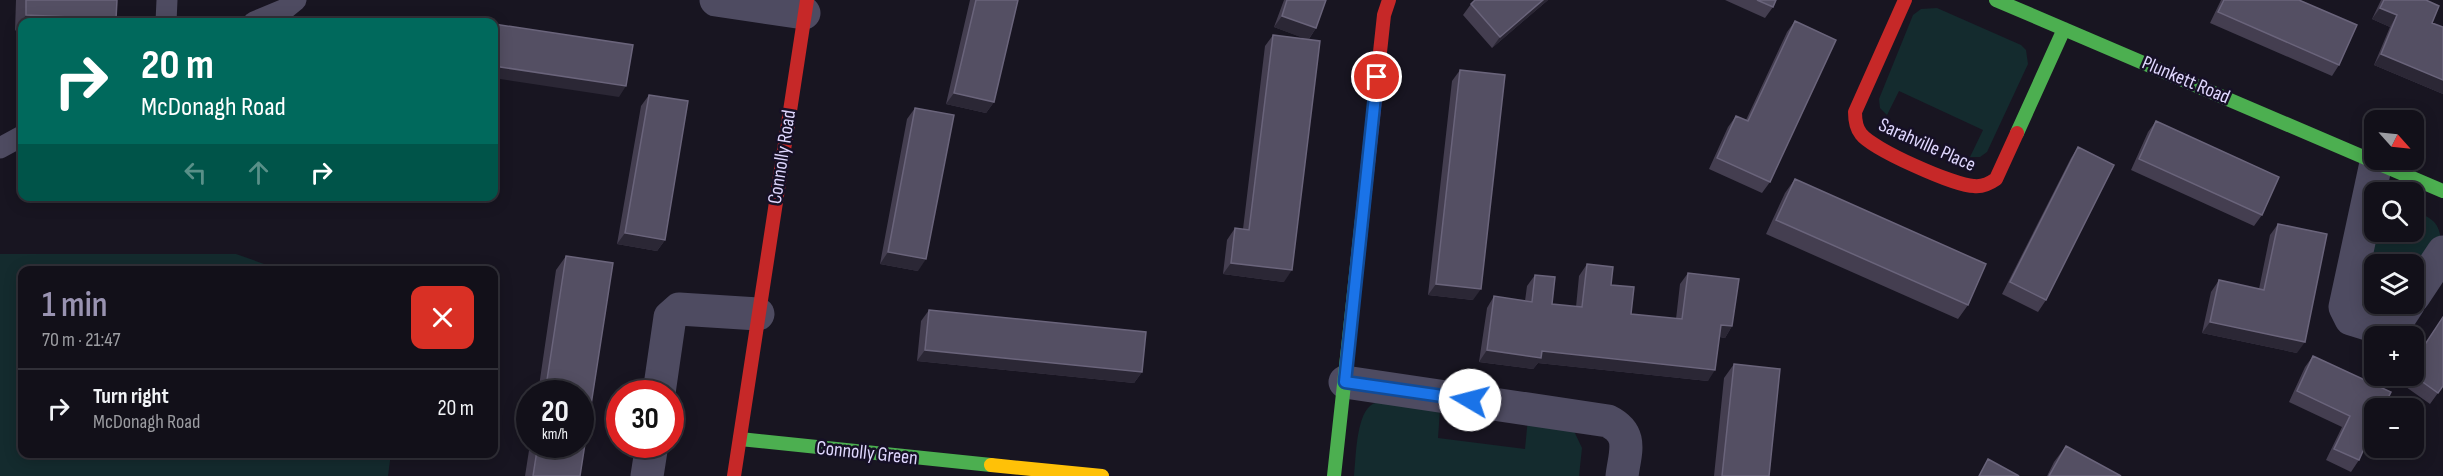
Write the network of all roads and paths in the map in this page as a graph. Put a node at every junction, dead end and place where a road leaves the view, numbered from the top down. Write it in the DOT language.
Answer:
graph roads {
  1 [pos="167,0"];
  2 [pos="296,0"];
  3 [pos="716,0"];
  4 [pos="1389,0"];
  5 [pos="1905,0"];
  6 [pos="1996,0"];
  7 [pos="805,7"];
  8 [pos="166,18"];
  9 [pos="264,18"];
  10 [pos="2064,29"];
  11 [pos="18,138"];
  12 [pos="0,148"];
  13 [pos="2364,158"];
  14 [pos="2374,170"];
  15 [pos="2393,170"];
  16 [pos="2443,191"];
  17 [pos="2443,252"];
  18 [pos="2424,281"];
  19 [pos="758,314"];
  20 [pos="2402,314"];
  21 [pos="661,380"];
  22 [pos="1345,382"];
  23 [pos="740,439"];
  24 [pos="650,458"];
  25 [pos="647,476"];
  26 [pos="734,476"];
  27 [pos="1102,476"];
  28 [pos="1334,476"];
  29 [pos="1622,476"];
  1 -- 8 [label="lane"];
  2 -- 9 [label="lane"];
  3 -- 7 [label="street"];
  4 -- 22 [label="street"];
  5 -- 10 [label="street, Sarahville Place"];
  6 -- 10 [label="street, Plunkett Road"];
  7 -- 19 [label="street, Connolly Road"];
  10 -- 13 [label="street, Plunkett Road"];
  11 -- 12 [label="lane"];
  14 -- 20 [label="street"];
  15 -- 16 [label="street, Plunkett Road"];
  17 -- 18 [label="street"];
  19 -- 21 [label="street"];
  19 -- 23 [label="street, Connolly Road"];
  22 -- 28 [label="street"];
  22 -- 29 [label="street"];
  23 -- 26 [label="street, Connolly Road"];
  23 -- 27 [label="street, Connolly Green"];
  24 -- 25 [label="street"];
}
